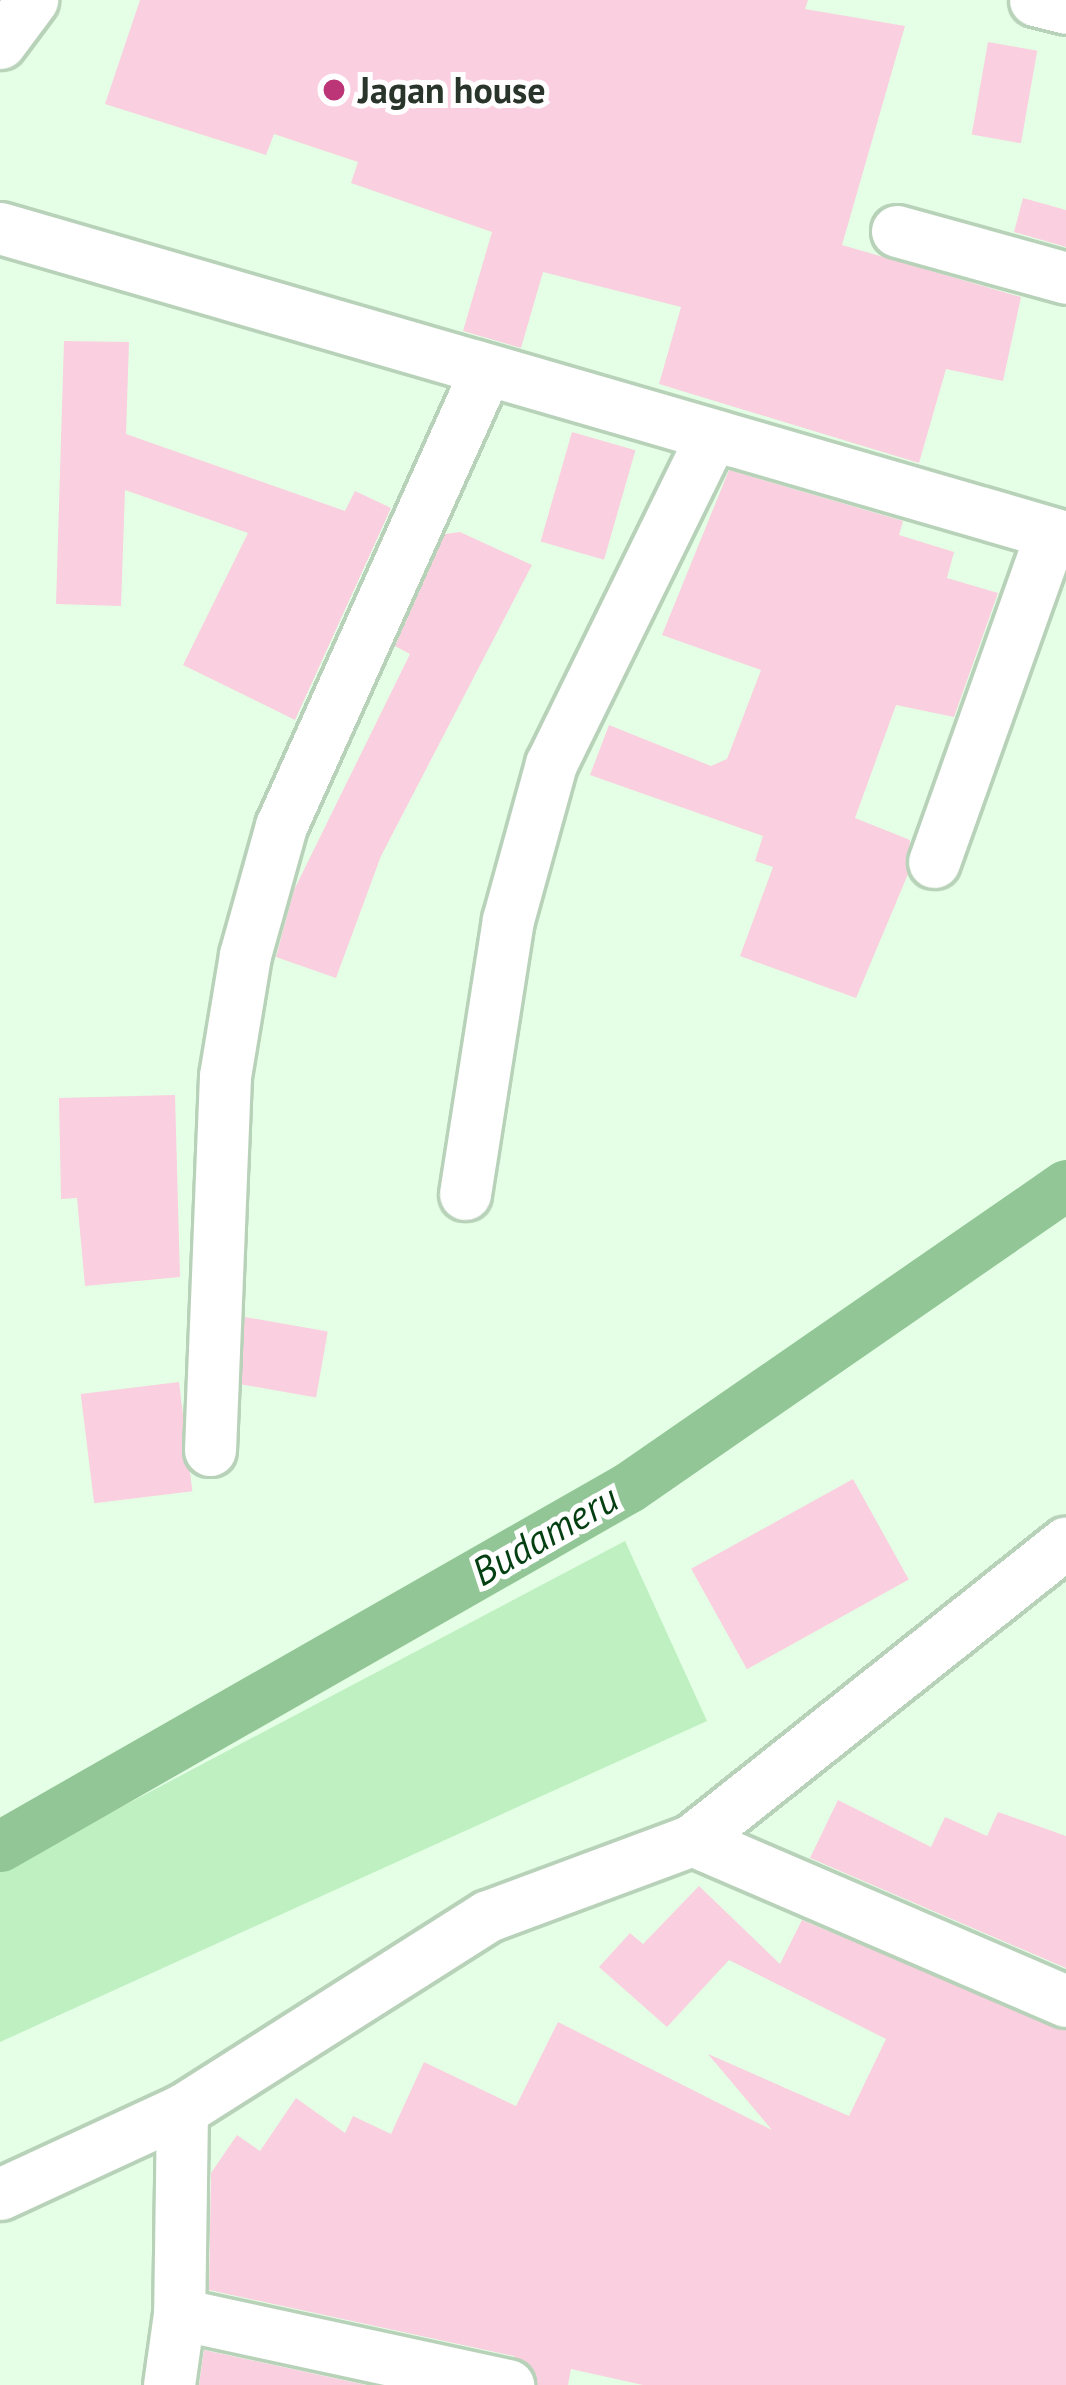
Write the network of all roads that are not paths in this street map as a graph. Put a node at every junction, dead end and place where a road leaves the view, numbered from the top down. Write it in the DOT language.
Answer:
graph roads {
  1 [pos="32,0"];
  2 [pos="1035,0"];
  3 [pos="1066,8"];
  4 [pos="0,43"];
  5 [pos="0,228"];
  6 [pos="897,230"];
  7 [pos="1066,278"];
  8 [pos="486,370"];
  9 [pos="712,436"];
  10 [pos="1058,535"];
  11 [pos="934,862"];
  12 [pos="465,1194"];
  13 [pos="210,1450"];
  14 [pos="1066,1543"];
  15 [pos="692,1840"];
  16 [pos="1066,2001"];
  17 [pos="182,2110"];
  18 [pos="0,2194"];
  19 [pos="179,2314"];
  20 [pos="170,2385"];
  21 [pos="508,2385"];
  1 -- 4 [label="street"];
  2 -- 3 [label="street"];
  5 -- 8 [label="street"];
  6 -- 7 [label="street"];
  8 -- 9 [label="street"];
  8 -- 13 [label="street"];
  9 -- 10 [label="street"];
  9 -- 12 [label="street"];
  10 -- 11 [label="street"];
  14 -- 15 [label="street"];
  15 -- 16 [label="street"];
  15 -- 17 [label="street"];
  17 -- 18 [label="street"];
  17 -- 19 [label="street"];
  19 -- 20 [label="street"];
  19 -- 21 [label="street"];
}
